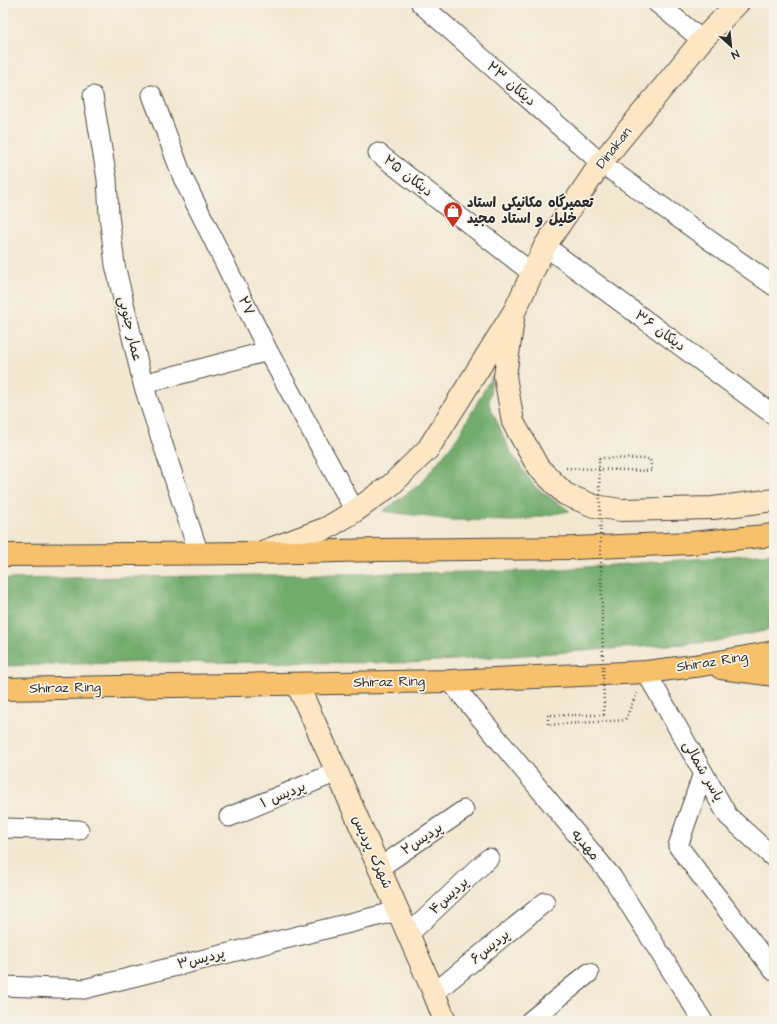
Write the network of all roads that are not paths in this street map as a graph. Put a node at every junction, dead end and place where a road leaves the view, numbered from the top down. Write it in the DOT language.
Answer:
graph roads {
  1 [pos="657,3"];
  2 [pos="738,3"];
  3 [pos="421,4"];
  4 [pos="702,40"];
  5 [pos="152,95"];
  6 [pos="92,96"];
  7 [pos="378,153"];
  8 [pos="601,163"];
  9 [pos="545,246"];
  10 [pos="532,273"];
  11 [pos="774,286"];
  12 [pos="515,310"];
  13 [pos="268,351"];
  14 [pos="143,384"];
  15 [pos="774,415"];
  16 [pos="774,500"];
  17 [pos="355,510"];
  18 [pos="774,535"];
  19 [pos="199,554"];
  20 [pos="257,554"];
  21 [pos="3,555"];
  22 [pos="774,652"];
  23 [pos="702,665"];
  24 [pos="646,672"];
  25 [pos="774,675"];
  26 [pos="450,681"];
  27 [pos="297,684"];
  28 [pos="3,689"];
  29 [pos="337,772"];
  30 [pos="703,773"];
  31 [pos="464,810"];
  32 [pos="229,817"];
  33 [pos="3,828"];
  34 [pos="78,830"];
  35 [pos="489,858"];
  36 [pos="774,858"];
  37 [pos="379,868"];
  38 [pos="545,902"];
  39 [pos="398,910"];
  40 [pos="408,935"];
  41 [pos="774,971"];
  42 [pos="589,973"];
  43 [pos="3,986"];
  44 [pos="434,992"];
  45 [pos="445,1021"];
  46 [pos="530,1021"];
  47 [pos="703,1021"];
  1 -- 4 [label="street"];
  2 -- 4 [label="main road, Dinakan"];
  3 -- 8 [label="street, ۲۳ دینکان"];
  4 -- 8 [label="main road, Dinakan"];
  5 -- 13 [label="street, ۲۷"];
  6 -- 14 [label="street, عمار جنوبی"];
  7 -- 10 [label="street, ۲۵ دینکان"];
  8 -- 9 [label="main road, Dinakan"];
  8 -- 11 [label="street, ۲۳ دینکان"];
  9 -- 10 [label="main road, Dinakan"];
  9 -- 15 [label="street, ۳۶ دینکان"];
  10 -- 12 [label="main road, Dinakan"];
  12 -- 16 [label="main road"];
  12 -- 17 [label="main road"];
  13 -- 14 [label="street"];
  13 -- 17 [label="street, ۲۷"];
  14 -- 19 [label="street, عمار جنوبی"];
  17 -- 20 [label="main road"];
  18 -- 20 [label="highway"];
  19 -- 20 [label="highway"];
  19 -- 21 [label="highway"];
  22 -- 23 [label="highway, Shiraz Ring"];
  23 -- 24 [label="highway, Shiraz Ring"];
  23 -- 25 [label="highway"];
  24 -- 26 [label="highway, Shiraz Ring"];
  24 -- 30 [label="street, یاسر شمالی"];
  26 -- 27 [label="highway, Shiraz Ring"];
  26 -- 47 [label="street, مهدیه"];
  27 -- 28 [label="highway, Shiraz Ring"];
  27 -- 29 [label="main road, شهرک پردیس"];
  29 -- 32 [label="street, پردیس ۱"];
  29 -- 37 [label="main road, شهرک پردیس"];
  30 -- 36 [label="street, یاسر شمالی"];
  30 -- 41 [label="street"];
  31 -- 37 [label="street, پردیس۲"];
  33 -- 34 [label="street"];
  35 -- 40 [label="street, پردیس۴"];
  37 -- 39 [label="main road, شهرک پردیس"];
  38 -- 44 [label="street, پردیس۶"];
  39 -- 40 [label="main road, شهرک پردیس"];
  39 -- 43 [label="street, پردیس۳"];
  40 -- 44 [label="main road, شهرک پردیس"];
  42 -- 46 [label="street"];
  44 -- 45 [label="main road, شهرک پردیس"];
}
